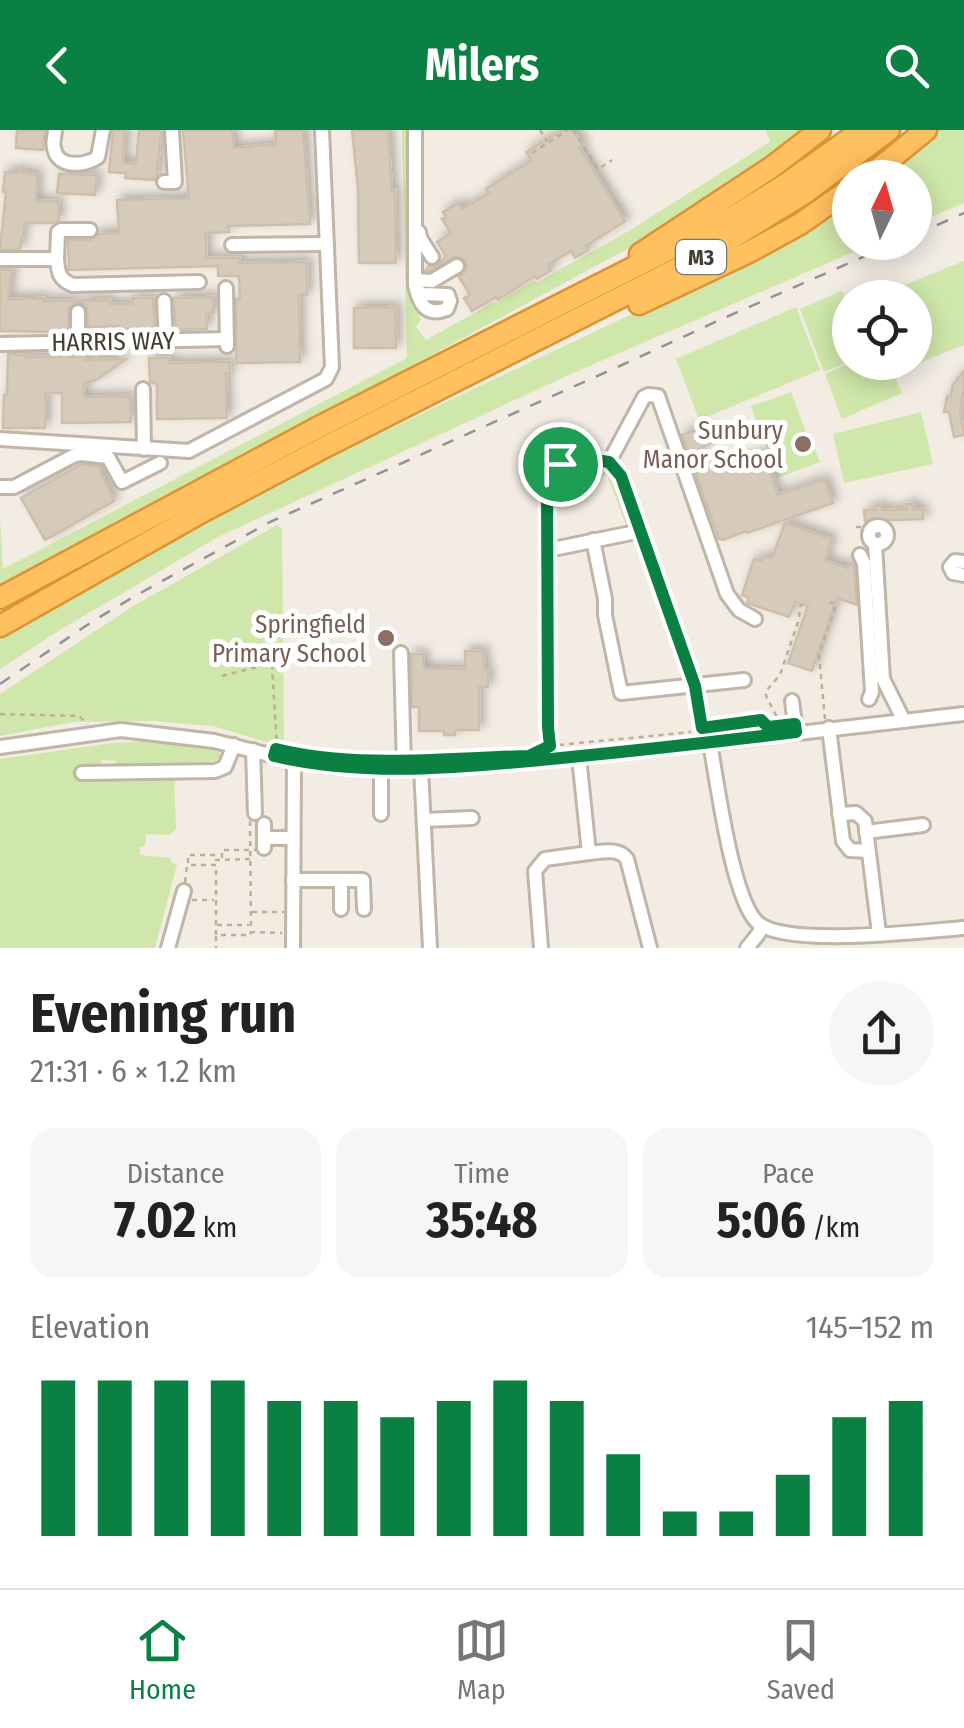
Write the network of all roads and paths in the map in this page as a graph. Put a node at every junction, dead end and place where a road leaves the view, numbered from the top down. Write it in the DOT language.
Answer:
graph roads {
  1 [pos="55,130"];
  2 [pos="102,130"];
  3 [pos="172,130"];
  4 [pos="322,130"];
  5 [pos="415,130"];
  6 [pos="540,130"];
  7 [pos="570,130"];
  8 [pos="820,130"];
  9 [pos="862,130"];
  10 [pos="888,130"];
  11 [pos="926,130"];
  12 [pos="548,143"];
  13 [pos="532,153"];
  14 [pos="612,160"];
  15 [pos="889,160"];
  16 [pos="164,182"];
  17 [pos="832,202"];
  18 [pos="415,215"];
  19 [pos="90,230"];
  20 [pos="326,244"];
  21 [pos="232,246"];
  22 [pos="52,258"];
  23 [pos="432,258"];
  24 [pos="0,260"];
  25 [pos="457,266"];
  26 [pos="199,282"];
  27 [pos="226,288"];
  28 [pos="588,289"];
  29 [pos="164,301"];
  30 [pos="78,312"];
  31 [pos="166,340"];
  32 [pos="78,342"];
  33 [pos="0,344"];
  34 [pos="498,360"];
  35 [pos="143,388"];
  36 [pos="0,439"];
  37 [pos="144,449"];
  38 [pos="609,462"];
  39 [pos="160,463"];
  40 [pos="0,488"];
  41 [pos="856,527"];
  42 [pos="641,531"];
  43 [pos="593,540"];
  44 [pos="872,540"];
  45 [pos="548,550"];
  46 [pos="860,555"];
  47 [pos="964,562"];
  48 [pos="964,575"];
  49 [pos="0,598"];
  50 [pos="830,602"];
  51 [pos="801,604"];
  52 [pos="755,619"];
  53 [pos="0,626"];
  54 [pos="277,646"];
  55 [pos="400,652"];
  56 [pos="272,666"];
  57 [pos="222,676"];
  58 [pos="744,680"];
  59 [pos="695,686"];
  60 [pos="869,699"];
  61 [pos="792,700"];
  62 [pos="0,714"];
  63 [pos="964,714"];
  64 [pos="904,721"];
  65 [pos="827,724"];
  66 [pos="702,728"];
  67 [pos="796,732"];
  68 [pos="94,733"];
  69 [pos="707,743"];
  70 [pos="234,745"];
  71 [pos="0,747"];
  72 [pos="253,750"];
  73 [pos="551,753"];
  74 [pos="289,756"];
  75 [pos="580,756"];
  76 [pos="381,768"];
  77 [pos="404,768"];
  78 [pos="421,768"];
  79 [pos="222,770"];
  80 [pos="254,771"];
  81 [pos="82,772"];
  82 [pos="381,814"];
  83 [pos="839,814"];
  84 [pos="472,818"];
  85 [pos="424,820"];
  86 [pos="923,825"];
  87 [pos="257,832"];
  88 [pos="866,832"];
  89 [pos="293,838"];
  90 [pos="868,850"];
  91 [pos="589,853"];
  92 [pos="222,860"];
  93 [pos="250,860"];
  94 [pos="216,862"];
  95 [pos="188,865"];
  96 [pos="293,880"];
  97 [pos="342,880"];
  98 [pos="182,894"];
  99 [pos="216,900"];
  100 [pos="342,909"];
  101 [pos="364,909"];
  102 [pos="250,912"];
  103 [pos="293,912"];
  104 [pos="216,925"];
  105 [pos="250,926"];
  106 [pos="761,926"];
  107 [pos="964,928"];
  108 [pos="250,932"];
  109 [pos="879,934"];
  110 [pos="216,935"];
  111 [pos="293,941"];
  112 [pos="168,948"];
  113 [pos="216,948"];
  114 [pos="430,948"];
  115 [pos="540,948"];
  116 [pos="650,948"];
  117 [pos="747,948"];
  1 -- 2 [label="street"];
  3 -- 16 [label="street"];
  4 -- 20 [label="street"];
  5 -- 18 [label="street"];
  6 -- 12 [label="path"];
  7 -- 12 [label="path"];
  7 -- 14 [label="path"];
  8 -- 28 [label="highway, M3"];
  9 -- 28 [label="highway, M3"];
  10 -- 34 [label="highway, M3"];
  11 -- 15 [label="highway"];
  12 -- 13 [label="path"];
  17 -- 34 [label="highway, M3"];
  18 -- 23 [label="street"];
  18 -- 25 [label="street"];
  19 -- 22 [label="street"];
  20 -- 21 [label="street"];
  20 -- 37 [label="street"];
  22 -- 24 [label="street"];
  22 -- 26 [label="street"];
  27 -- 31 [label="street, HARRIS WAY"];
  28 -- 49 [label="highway, M3"];
  29 -- 31 [label="street"];
  30 -- 32 [label="street"];
  31 -- 32 [label="street, HARRIS WAY"];
  32 -- 33 [label="street, HARRIS WAY"];
  34 -- 53 [label="highway, M3"];
  35 -- 37 [label="street"];
  36 -- 37 [label="street"];
  38 -- 42 [label="street"];
  38 -- 45 [label="street"];
  38 -- 52 [label="street"];
  39 -- 40 [label="street"];
  41 -- 44 [label="path"];
  42 -- 43 [label="street"];
  42 -- 59 [label="street"];
  43 -- 45 [label="street"];
  43 -- 59 [label="street"];
  44 -- 64 [label="street"];
  45 -- 73 [label="street"];
  46 -- 60 [label="street"];
  47 -- 48 [label="street"];
  50 -- 65 [label="path"];
  51 -- 66 [label="path"];
  54 -- 56 [label="path"];
  55 -- 77 [label="street"];
  56 -- 57 [label="path"];
  56 -- 74 [label="path"];
  58 -- 59 [label="street"];
  59 -- 66 [label="street"];
  61 -- 67 [label="street"];
  62 -- 68 [label="path"];
  63 -- 64 [label="street"];
  64 -- 65 [label="street"];
  65 -- 67 [label="street"];
  65 -- 83 [label="street"];
  66 -- 69 [label="street"];
  66 -- 73 [label="path"];
  67 -- 69 [label="street"];
  68 -- 70 [label="street"];
  68 -- 71 [label="street"];
  69 -- 75 [label="street"];
  69 -- 106 [label="street"];
  70 -- 72 [label="street"];
  70 -- 79 [label="street"];
  72 -- 74 [label="street"];
  72 -- 80 [label="street"];
  73 -- 75 [label="street"];
  73 -- 78 [label="street"];
  74 -- 76 [label="street"];
  74 -- 89 [label="street"];
  75 -- 91 [label="street"];
  76 -- 77 [label="street"];
  76 -- 82 [label="street"];
  77 -- 78 [label="street"];
  78 -- 85 [label="street"];
  79 -- 80 [label="street"];
  79 -- 81 [label="street"];
  80 -- 87 [label="street"];
  83 -- 88 [label="street"];
  83 -- 90 [label="street"];
  84 -- 85 [label="street"];
  85 -- 114 [label="street"];
  86 -- 88 [label="street"];
  87 -- 89 [label="street"];
  87 -- 92 [label="path"];
  87 -- 93 [label="path"];
  88 -- 90 [label="street"];
  89 -- 96 [label="street"];
  90 -- 109 [label="street"];
  91 -- 115 [label="street"];
  91 -- 116 [label="street"];
  92 -- 93 [label="path"];
  92 -- 94 [label="path"];
  93 -- 102 [label="path"];
  94 -- 95 [label="path"];
  94 -- 95 [label="path"];
  94 -- 99 [label="path"];
  95 -- 98 [label="path"];
  96 -- 97 [label="street"];
  96 -- 103 [label="street"];
  97 -- 100 [label="street"];
  97 -- 101 [label="street"];
  98 -- 99 [label="path"];
  98 -- 112 [label="street"];
  99 -- 104 [label="path"];
  102 -- 103 [label="path"];
  102 -- 105 [label="path"];
  103 -- 111 [label="street"];
  104 -- 105 [label="path"];
  104 -- 110 [label="path"];
  105 -- 108 [label="path"];
  106 -- 109 [label="street"];
  106 -- 117 [label="street"];
  107 -- 109 [label="street"];
  108 -- 110 [label="path"];
  108 -- 111 [label="path"];
  110 -- 113 [label="path"];
}
